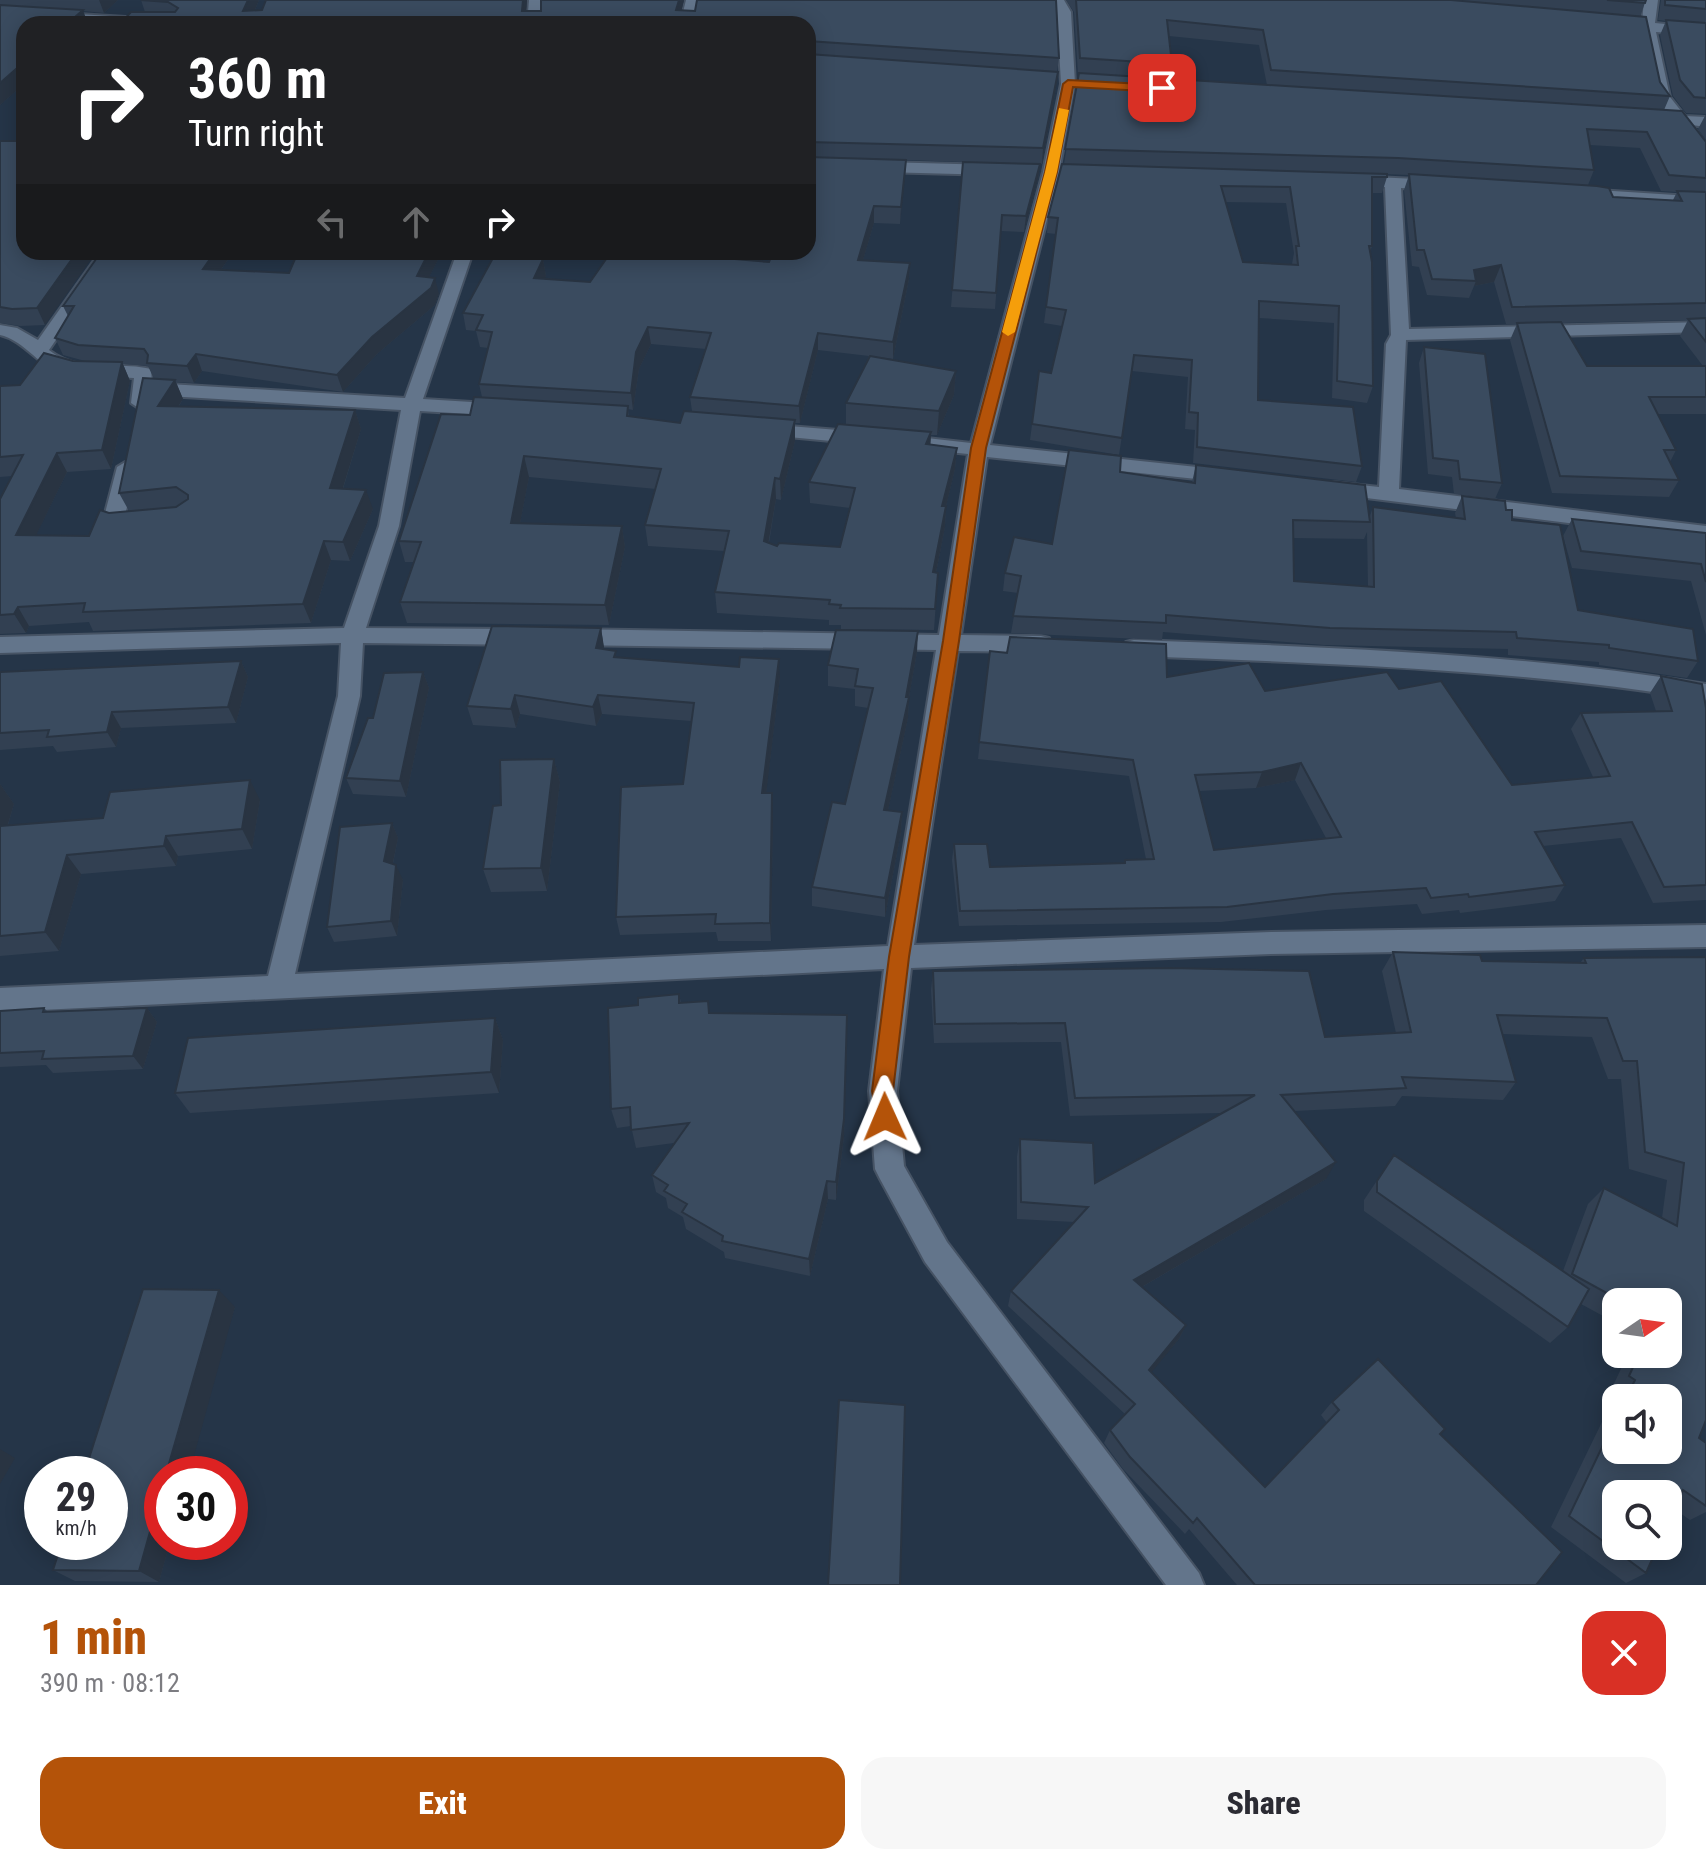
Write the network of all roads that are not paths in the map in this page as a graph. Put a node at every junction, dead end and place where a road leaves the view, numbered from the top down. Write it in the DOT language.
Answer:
graph roads {
  1 [pos="1057,0"];
  2 [pos="1651,0"];
  3 [pos="0,13"];
  4 [pos="47,16"];
  5 [pos="1602,23"];
  6 [pos="1648,27"];
  7 [pos="1706,32"];
  8 [pos="1638,117"];
  9 [pos="1684,120"];
  10 [pos="1706,122"];
  11 [pos="1706,154"];
  12 [pos="816,165"];
  13 [pos="1006,171"];
  14 [pos="1331,180"];
  15 [pos="1393,182"];
  16 [pos="1455,186"];
  17 [pos="1565,193"];
  18 [pos="1706,202"];
  19 [pos="102,260"];
  20 [pos="462,260"];
  21 [pos="1706,327"];
  22 [pos="0,330"];
  23 [pos="1400,335"];
  24 [pos="40,350"];
  25 [pos="143,388"];
  26 [pos="412,404"];
  27 [pos="519,411"];
  28 [pos="137,419"];
  29 [pos="749,428"];
  30 [pos="979,448"];
  31 [pos="131,450"];
  32 [pos="1247,479"];
  33 [pos="1310,486"];
  34 [pos="1389,495"];
  35 [pos="158,519"];
  36 [pos="1706,533"];
  37 [pos="353,633"];
  38 [pos="951,641"];
  39 [pos="0,645"];
  40 [pos="1062,645"];
  41 [pos="1109,647"];
  42 [pos="1706,692"];
  43 [pos="1706,936"];
  44 [pos="899,957"];
  45 [pos="279,985"];
  46 [pos="0,1000"];
  47 [pos="1187,1585"];
  1 -- 30 [label="street"];
  2 -- 6 [label="street"];
  3 -- 4 [label="street"];
  5 -- 6 [label="street"];
  6 -- 7 [label="street"];
  6 -- 9 [label="street"];
  8 -- 9 [label="street"];
  9 -- 10 [label="street"];
  9 -- 11 [label="street"];
  12 -- 13 [label="street"];
  14 -- 15 [label="street"];
  15 -- 16 [label="street"];
  15 -- 23 [label="street"];
  17 -- 18 [label="street"];
  19 -- 24 [label="street"];
  20 -- 26 [label="street"];
  21 -- 23 [label="street"];
  22 -- 24 [label="street"];
  23 -- 34 [label="street"];
  24 -- 25 [label="street"];
  25 -- 26 [label="street"];
  25 -- 28 [label="street"];
  26 -- 27 [label="street"];
  26 -- 37 [label="street"];
  29 -- 30 [label="street"];
  30 -- 32 [label="street"];
  30 -- 38 [label="street"];
  31 -- 35 [label="street"];
  33 -- 34 [label="street"];
  34 -- 36 [label="street"];
  37 -- 38 [label="street"];
  37 -- 39 [label="street"];
  37 -- 45 [label="street"];
  38 -- 40 [label="street"];
  38 -- 44 [label="street"];
  41 -- 42 [label="street"];
  43 -- 44 [label="street"];
  44 -- 45 [label="street"];
  44 -- 47 [label="street"];
  45 -- 46 [label="street"];
}
